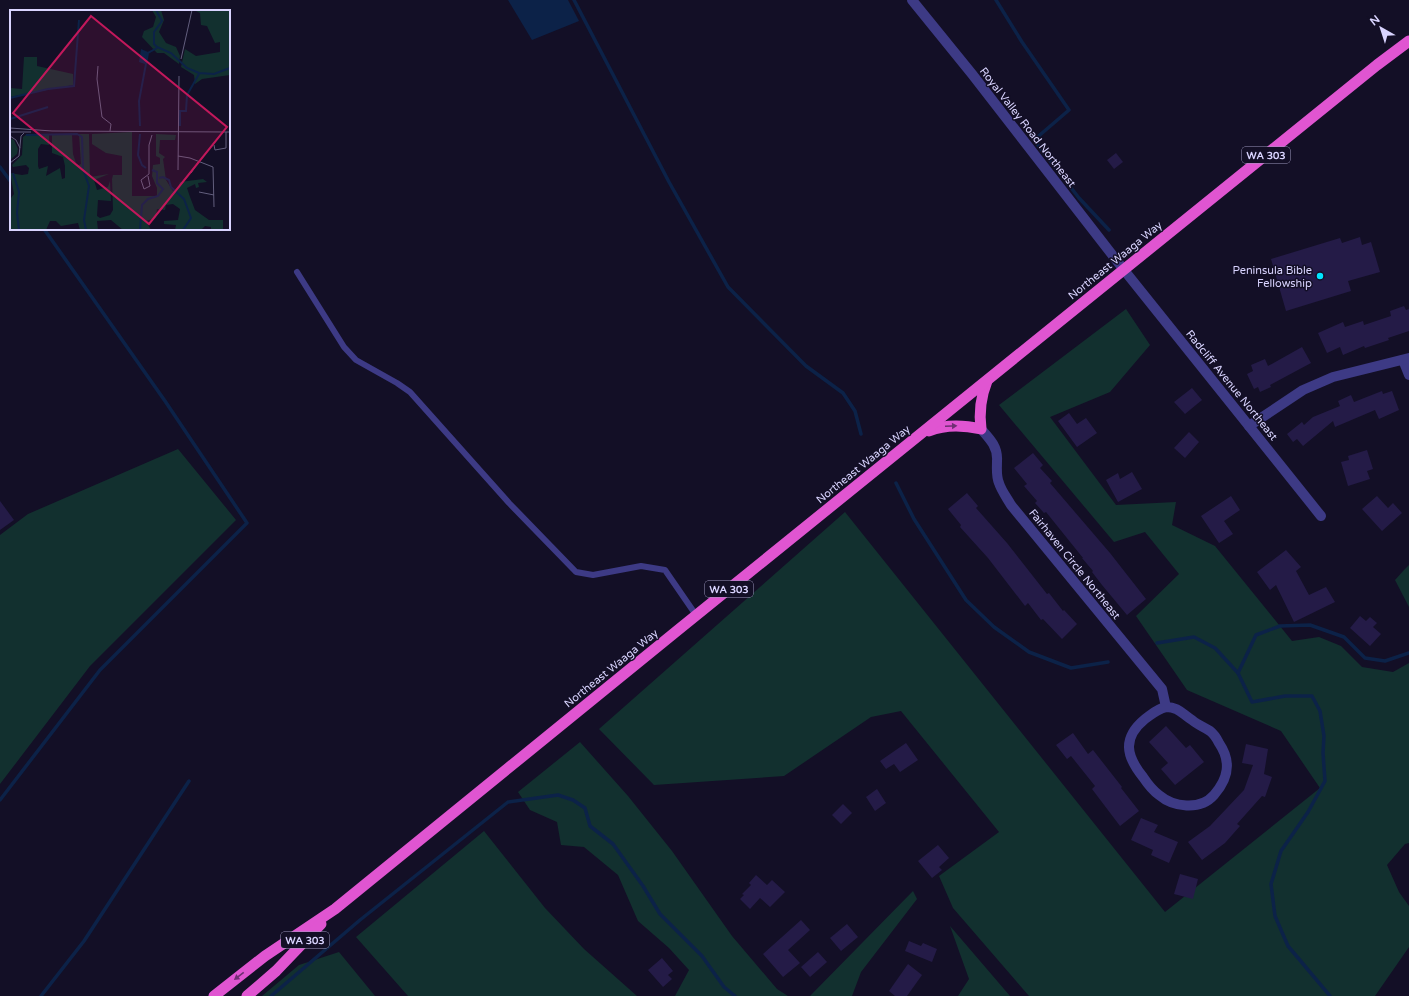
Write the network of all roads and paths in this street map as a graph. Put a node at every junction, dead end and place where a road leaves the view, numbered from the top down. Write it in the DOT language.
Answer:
graph roads {
  1 [pos="912,0"];
  2 [pos="1409,41"];
  3 [pos="1124,270"];
  4 [pos="297,272"];
  5 [pos="1406,359"];
  6 [pos="1409,375"];
  7 [pos="987,380"];
  8 [pos="1249,426"];
  9 [pos="981,429"];
  10 [pos="922,433"];
  11 [pos="1321,516"];
  12 [pos="696,615"];
  13 [pos="1166,707"];
  14 [pos="335,909"];
  15 [pos="214,996"];
  16 [pos="247,996"];
  1 -- 3 [label="street, Royal Valley Road Northeast"];
  2 -- 3 [label="highway, Northeast Waaga Way / WA 303"];
  3 -- 7 [label="highway, Northeast Waaga Way / WA 303"];
  3 -- 8 [label="street, Radcliff Avenue Northeast"];
  4 -- 12 [label="lane"];
  5 -- 6 [label="street"];
  5 -- 8 [label="street"];
  7 -- 9 [label="highway"];
  7 -- 10 [label="highway, Northeast Waaga Way / WA 303"];
  8 -- 11 [label="street, Radcliff Avenue Northeast"];
  10 -- 9 [label="highway, one-way"];
  9 -- 13 [label="street, Fairhaven Circle Northeast"];
  10 -- 12 [label="highway, Northeast Waaga Way / WA 303"];
  12 -- 14 [label="highway, Northeast Waaga Way / WA 303"];
  13 -- 13 [label="street"];
  14 -- 15 [label="highway, WA 303, one-way"];
  14 -- 16 [label="highway, WA 303"];
}
